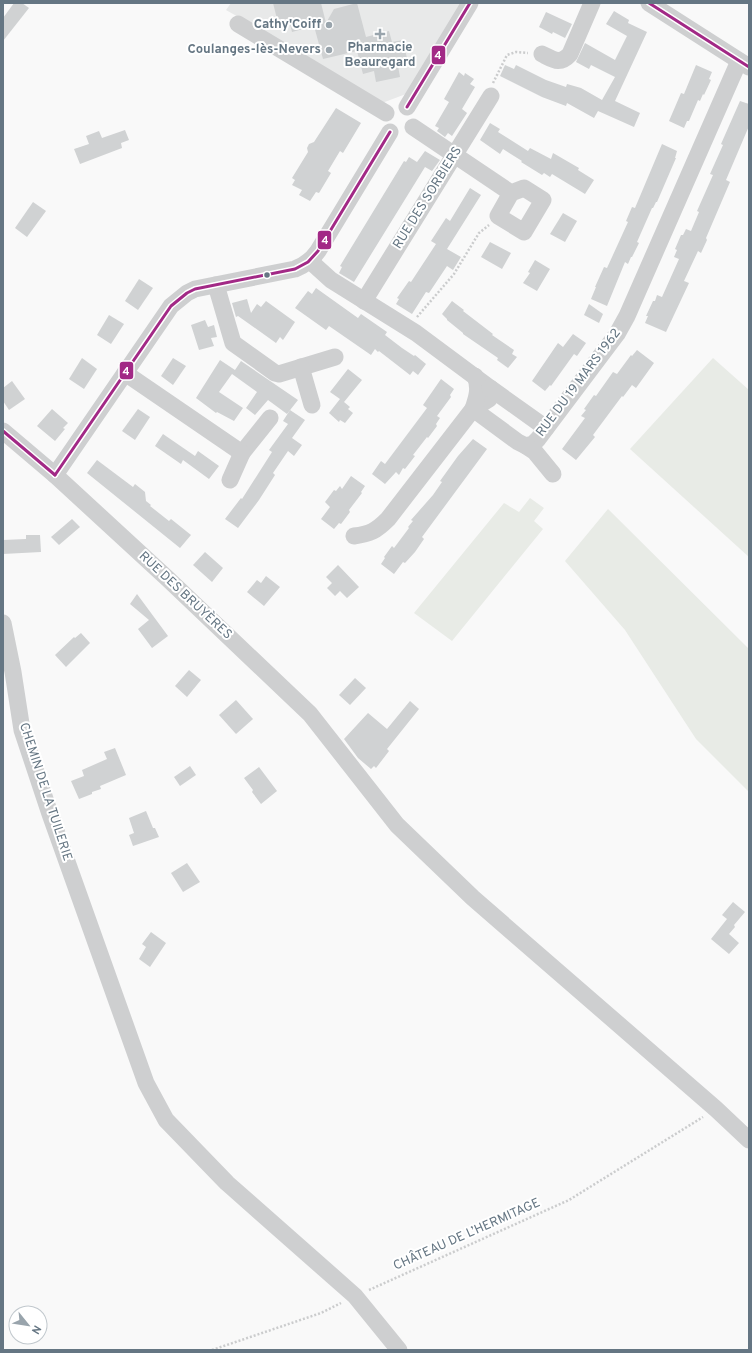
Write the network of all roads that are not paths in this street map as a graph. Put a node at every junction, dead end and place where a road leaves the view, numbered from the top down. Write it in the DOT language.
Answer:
graph roads {
  1 [pos="470,3"];
  2 [pos="592,3"];
  3 [pos="649,3"];
  4 [pos="238,24"];
  5 [pos="542,54"];
  6 [pos="744,64"];
  7 [pos="491,96"];
  8 [pos="407,106"];
  9 [pos="386,113"];
  10 [pos="413,127"];
  11 [pos="390,132"];
  12 [pos="454,155"];
  13 [pos="511,193"];
  14 [pos="310,261"];
  15 [pos="216,285"];
  16 [pos="364,301"];
  17 [pos="335,357"];
  18 [pos="301,367"];
  19 [pos="125,373"];
  20 [pos="475,376"];
  21 [pos="490,388"];
  22 [pos="312,405"];
  23 [pos="473,409"];
  24 [pos="270,418"];
  25 [pos="546,428"];
  26 [pos="3,430"];
  27 [pos="526,446"];
  28 [pos="242,453"];
  29 [pos="553,474"];
  30 [pos="55,475"];
  31 [pos="230,480"];
  32 [pos="354,536"];
  33 [pos="3,623"];
  34 [pos="749,1140"];
  35 [pos="399,1350"];
  1 -- 8 [label="street"];
  2 -- 5 [label="street"];
  3 -- 6 [label="street"];
  4 -- 9 [label="street"];
  6 -- 25 [label="street, RUE DU 19 MARS 1962"];
  7 -- 12 [label="street, RUE DES SORBIERS"];
  8 -- 9 [label="street"];
  8 -- 10 [label="street"];
  9 -- 11 [label="street"];
  10 -- 11 [label="street"];
  10 -- 12 [label="street"];
  11 -- 14 [label="street"];
  12 -- 13 [label="street"];
  12 -- 16 [label="street, RUE DES SORBIERS"];
  13 -- 13 [label="street"];
  14 -- 15 [label="street"];
  14 -- 16 [label="street"];
  15 -- 18 [label="street"];
  15 -- 19 [label="street"];
  16 -- 20 [label="street"];
  17 -- 18 [label="street"];
  18 -- 22 [label="street"];
  19 -- 28 [label="street"];
  19 -- 30 [label="street"];
  20 -- 21 [label="street"];
  20 -- 23 [label="street"];
  21 -- 23 [label="street"];
  21 -- 25 [label="street"];
  23 -- 27 [label="street, RUE DU 19 MARS 1962"];
  23 -- 32 [label="street"];
  24 -- 28 [label="street"];
  25 -- 27 [label="street, RUE DU 19 MARS 1962"];
  26 -- 30 [label="street, RUE DES BRUYÈRES"];
  27 -- 29 [label="street"];
  28 -- 31 [label="street"];
  30 -- 34 [label="street, RUE DES BRUYÈRES"];
  33 -- 35 [label="street, CHEMIN DE LA TUILERIE"];
}
